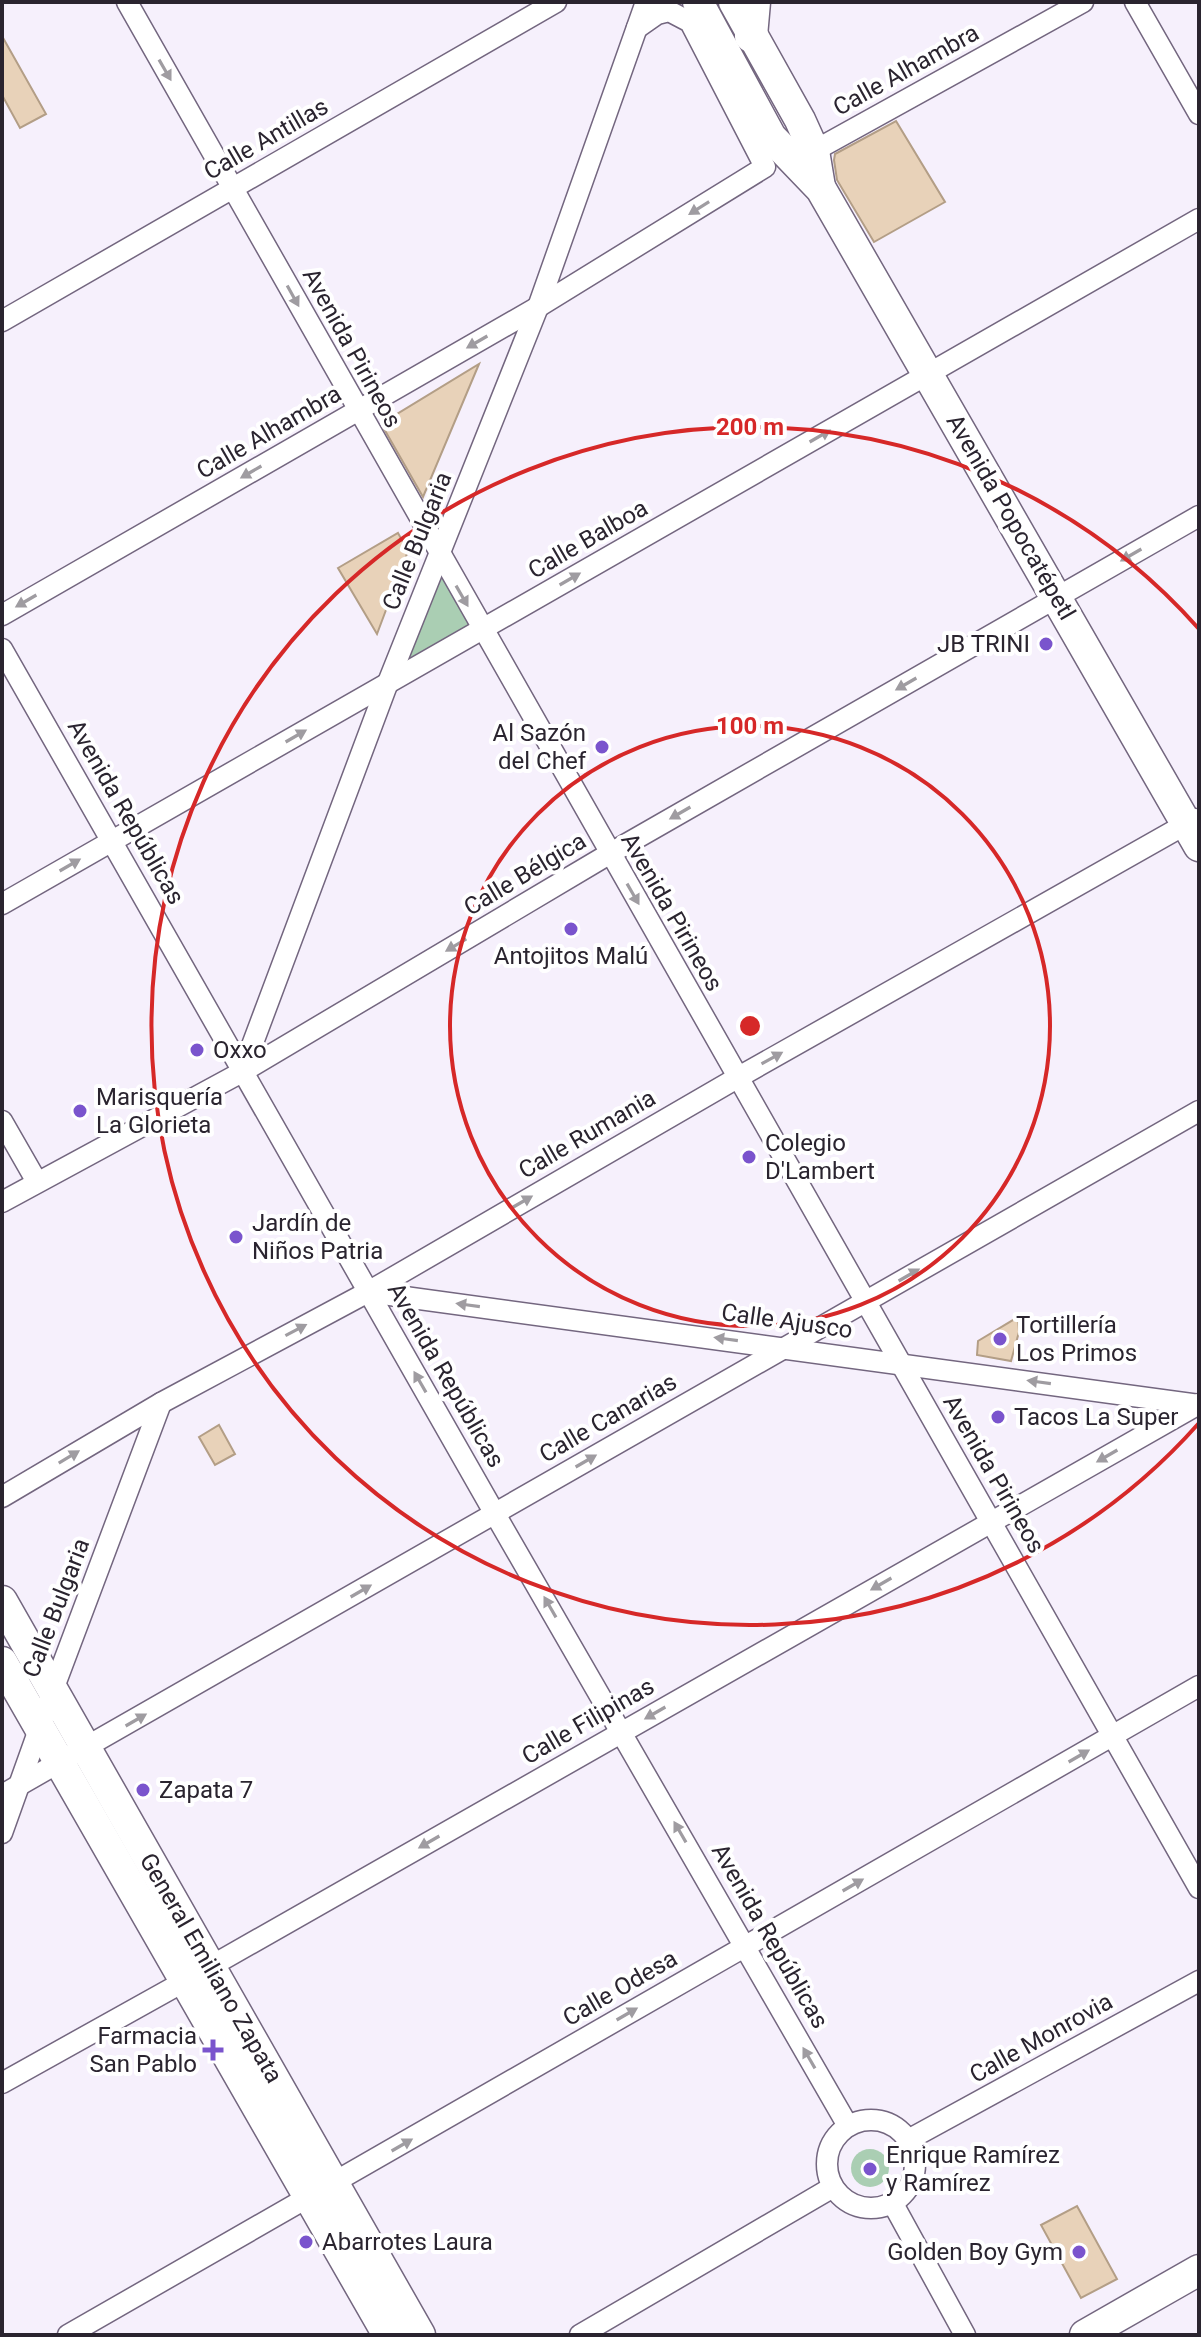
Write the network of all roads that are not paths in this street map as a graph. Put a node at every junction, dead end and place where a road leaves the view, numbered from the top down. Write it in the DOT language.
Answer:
graph roads {
  1 [pos="127,2"];
  2 [pos="556,2"];
  3 [pos="646,2"];
  4 [pos="698,2"];
  5 [pos="734,2"];
  6 [pos="754,2"];
  7 [pos="1083,2"];
  8 [pos="1135,2"];
  9 [pos="637,28"];
  10 [pos="751,36"];
  11 [pos="1199,114"];
  12 [pos="804,156"];
  13 [pos="232,188"];
  14 [pos="1199,219"];
  15 [pos="538,307"];
  16 [pos="2,321"];
  17 [pos="929,374"];
  18 [pos="357,411"];
  19 [pos="1199,516"];
  20 [pos="439,555"];
  21 [pos="1057,598"];
  22 [pos="2,615"];
  23 [pos="482,630"];
  24 [pos="2,649"];
  25 [pos="387,685"];
  26 [pos="1195,829"];
  27 [pos="113,840"];
  28 [pos="609,854"];
  29 [pos="2,904"];
  30 [pos="242,1072"];
  31 [pos="737,1078"];
  32 [pos="1199,1111"];
  33 [pos="2,1121"];
  34 [pos="37,1182"];
  35 [pos="2,1202"];
  36 [pos="368,1292"];
  37 [pos="864,1300"];
  38 [pos="782,1347"];
  39 [pos="900,1363"];
  40 [pos="161,1403"];
  41 [pos="1199,1404"];
  42 [pos="2,1497"];
  43 [pos="495,1514"];
  44 [pos="991,1522"];
  45 [pos="2,1601"];
  46 [pos="2,1662"];
  47 [pos="1199,1686"];
  48 [pos="53,1690"];
  49 [pos="39,1728"];
  50 [pos="622,1731"];
  51 [pos="1113,1736"];
  52 [pos="86,1749"];
  53 [pos="59,1764"];
  54 [pos="10,1790"];
  55 [pos="2,1833"];
  56 [pos="1199,1888"];
  57 [pos="746,1946"];
  58 [pos="197,1974"];
  59 [pos="1199,1981"];
  60 [pos="2,2083"];
  61 [pos="848,2126"];
  62 [pos="908,2140"];
  63 [pos="833,2187"];
  64 [pos="322,2191"];
  65 [pos="892,2202"];
  66 [pos="1199,2270"];
  67 [pos="68,2335"];
  68 [pos="388,2335"];
  69 [pos="420,2335"];
  70 [pos="580,2335"];
  71 [pos="965,2335"];
  72 [pos="1085,2335"];
  1 -- 13 [label="street, Avenida Pirineos, one-way"];
  2 -- 13 [label="street, Calle Antillas"];
  3 -- 9 [label="street, Calle Bulgaria"];
  4 -- 12 [label="main road"];
  5 -- 10 [label="main road, Avenida Popocatépetl"];
  6 -- 10 [label="highway"];
  7 -- 12 [label="street, Calle Alhambra"];
  8 -- 11 [label="street"];
  9 -- 15 [label="street, Calle Bulgaria"];
  9 -- 15 [label="street, Calle Alhambra, one-way"];
  10 -- 12 [label="main road, Avenida Popocatépetl"];
  12 -- 17 [label="main road, Avenida Popocatépetl"];
  13 -- 16 [label="street, Calle Antillas"];
  13 -- 18 [label="street, Avenida Pirineos, one-way"];
  14 -- 17 [label="street, Calle Balboa"];
  15 -- 18 [label="street, Calle Alhambra, one-way"];
  15 -- 20 [label="street, Calle Bulgaria"];
  17 -- 21 [label="main road, Avenida Popocatépetl"];
  23 -- 17 [label="street, Calle Balboa, one-way"];
  18 -- 20 [label="street, Avenida Pirineos"];
  18 -- 22 [label="street, Calle Alhambra, one-way"];
  19 -- 21 [label="street, Calle Bélgica, one-way"];
  20 -- 23 [label="street, Avenida Pirineos, one-way"];
  20 -- 25 [label="street, Calle Bulgaria"];
  21 -- 26 [label="main road, Avenida Popocatépetl"];
  21 -- 28 [label="street, Calle Bélgica, one-way"];
  23 -- 25 [label="street, Calle Balboa"];
  23 -- 28 [label="street, Avenida Pirineos"];
  24 -- 27 [label="street, Avenida Repúblicas"];
  27 -- 25 [label="street, Calle Balboa, one-way"];
  25 -- 30 [label="street, Calle Bulgaria"];
  31 -- 26 [label="street, Calle Rumania, one-way"];
  29 -- 27 [label="street, Calle Balboa, one-way"];
  27 -- 30 [label="street, Avenida Repúblicas"];
  28 -- 30 [label="street, Calle Bélgica, one-way"];
  28 -- 31 [label="street, Avenida Pirineos, one-way"];
  30 -- 34 [label="street, Calle Bélgica"];
  30 -- 36 [label="street, Avenida Repúblicas"];
  36 -- 31 [label="street, Calle Rumania, one-way"];
  31 -- 37 [label="street, Avenida Pirineos"];
  37 -- 32 [label="street, Calle Canarias, one-way"];
  33 -- 34 [label="street"];
  34 -- 35 [label="street, Calle Bélgica"];
  38 -- 36 [label="street, Calle Ajusco, one-way"];
  40 -- 36 [label="street, Calle Rumania, one-way"];
  43 -- 36 [label="street, Avenida Repúblicas, one-way"];
  37 -- 38 [label="street, Calle Canarias"];
  37 -- 39 [label="street, Avenida Pirineos"];
  38 -- 39 [label="street, Calle Ajusco"];
  43 -- 38 [label="street, Calle Canarias, one-way"];
  41 -- 39 [label="street, Calle Ajusco, one-way"];
  39 -- 44 [label="street, Avenida Pirineos"];
  42 -- 40 [label="street, Calle Rumania, one-way"];
  40 -- 48 [label="street, Calle Bulgaria"];
  41 -- 44 [label="street, Calle Filipinas, one-way"];
  50 -- 43 [label="street, Avenida Repúblicas, one-way"];
  52 -- 43 [label="street, Calle Canarias, one-way"];
  44 -- 50 [label="street, Calle Filipinas, one-way"];
  44 -- 51 [label="street, Avenida Pirineos"];
  45 -- 48 [label="main road, General Emiliano Zapata"];
  46 -- 49 [label="main road, General Emiliano Zapata"];
  47 -- 51 [label="street, Calle Odesa"];
  48 -- 49 [label="street, Calle Bulgaria"];
  48 -- 52 [label="main road, General Emiliano Zapata"];
  49 -- 53 [label="main road, General Emiliano Zapata"];
  49 -- 54 [label="street, Calle Bulgaria"];
  57 -- 50 [label="street, Avenida Repúblicas, one-way"];
  50 -- 58 [label="street, Calle Filipinas, one-way"];
  51 -- 56 [label="street, Avenida Pirineos"];
  57 -- 51 [label="street, Calle Odesa, one-way"];
  52 -- 53 [label="street, Calle Canarias"];
  52 -- 58 [label="main road, General Emiliano Zapata"];
  53 -- 54 [label="street, Calle Canarias"];
  53 -- 58 [label="main road, General Emiliano Zapata"];
  54 -- 55 [label="street, Calle Bulgaria"];
  61 -- 57 [label="street, Avenida Repúblicas, one-way"];
  64 -- 57 [label="street, Calle Odesa, one-way"];
  58 -- 60 [label="street, Calle Filipinas"];
  58 -- 64 [label="main road, General Emiliano Zapata"];
  59 -- 62 [label="street, Calle Monrovia"];
  61 -- 62 [label="street"];
  61 -- 63 [label="street"];
  62 -- 65 [label="street"];
  63 -- 65 [label="street"];
  63 -- 70 [label="street"];
  64 -- 67 [label="street, Calle Odesa"];
  64 -- 68 [label="main road, General Emiliano Zapata"];
  64 -- 69 [label="main road, General Emiliano Zapata"];
  65 -- 71 [label="street"];
  66 -- 72 [label="main road"];
}
